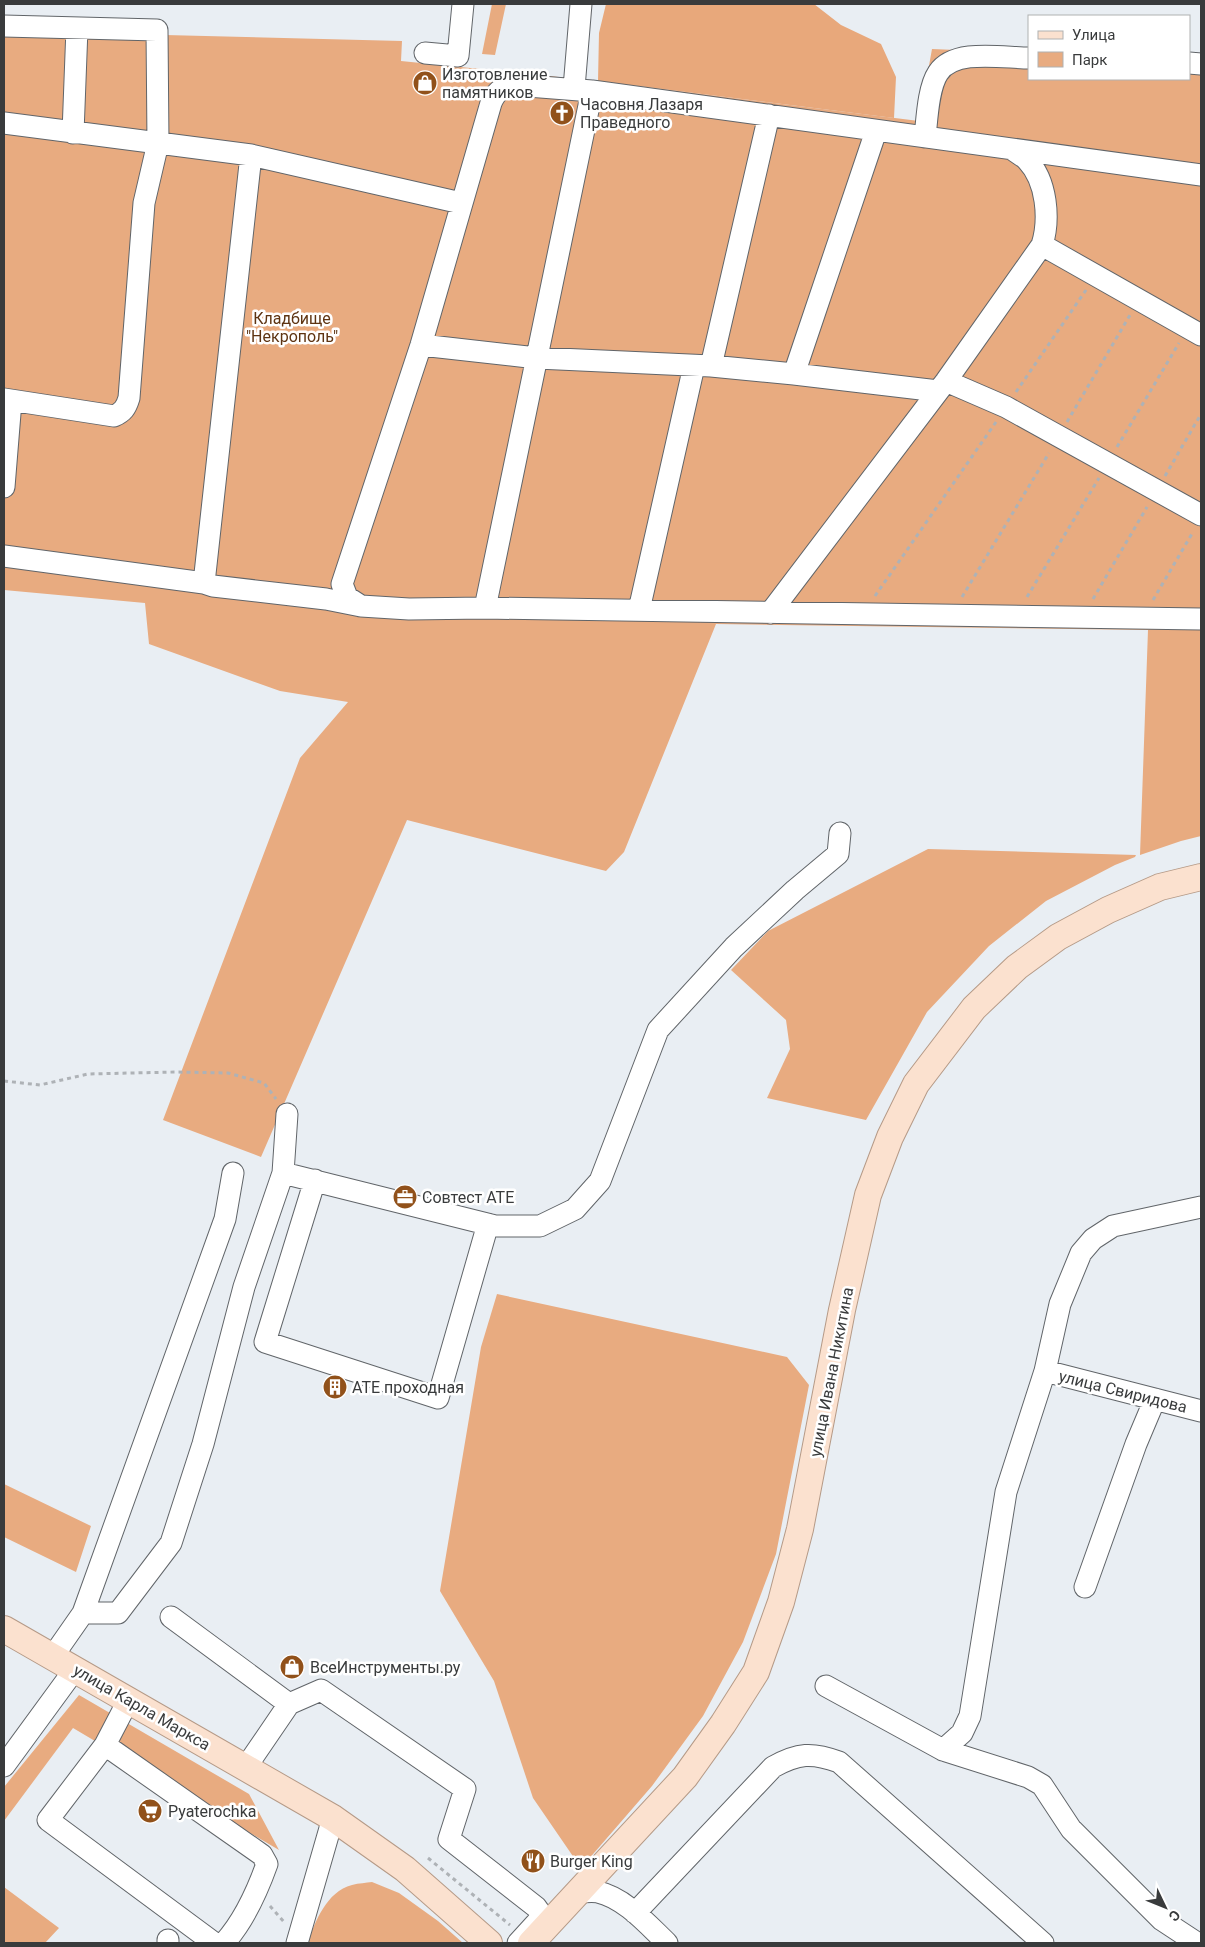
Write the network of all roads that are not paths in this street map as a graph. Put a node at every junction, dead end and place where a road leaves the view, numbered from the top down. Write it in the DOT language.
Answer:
graph roads {
  1 [pos="463,4"];
  2 [pos="581,4"];
  3 [pos="4,26"];
  4 [pos="77,28"];
  5 [pos="425,53"];
  6 [pos="1028,58"];
  7 [pos="583,90"];
  8 [pos="769,115"];
  9 [pos="4,124"];
  10 [pos="876,131"];
  11 [pos="73,133"];
  12 [pos="925,137"];
  13 [pos="158,143"];
  14 [pos="1011,149"];
  15 [pos="1052,154"];
  16 [pos="250,156"];
  17 [pos="1201,175"];
  18 [pos="1039,177"];
  19 [pos="461,203"];
  20 [pos="1042,245"];
  21 [pos="1201,334"];
  22 [pos="421,345"];
  23 [pos="537,358"];
  24 [pos="703,366"];
  25 [pos="794,374"];
  26 [pos="942,386"];
  27 [pos="8,400"];
  28 [pos="4,480"];
  29 [pos="4,487"];
  30 [pos="1199,521"];
  31 [pos="4,556"];
  32 [pos="204,583"];
  33 [pos="342,584"];
  34 [pos="326,599"];
  35 [pos="361,606"];
  36 [pos="485,608"];
  37 [pos="639,610"];
  38 [pos="770,613"];
  39 [pos="1201,619"];
  40 [pos="840,834"];
  41 [pos="1201,877"];
  42 [pos="287,1114"];
  43 [pos="233,1173"];
  44 [pos="284,1173"];
  45 [pos="314,1180"];
  46 [pos="1201,1207"];
  47 [pos="488,1224"];
  48 [pos="1045,1371"];
  49 [pos="1155,1399"];
  50 [pos="1201,1411"];
  51 [pos="1085,1587"];
  52 [pos="83,1613"];
  53 [pos="171,1617"];
  54 [pos="4,1629"];
  55 [pos="53,1656"];
  56 [pos="75,1669"];
  57 [pos="826,1686"];
  58 [pos="129,1699"];
  59 [pos="289,1704"];
  60 [pos="105,1744"];
  61 [pos="943,1750"];
  62 [pos="4,1766"];
  63 [pos="246,1766"];
  64 [pos="334,1818"];
  65 [pos="579,1892"];
  66 [pos="635,1913"];
  67 [pos="214,1943"];
  68 [pos="224,1943"];
  69 [pos="296,1943"];
  70 [pos="490,1943"];
  71 [pos="518,1943"];
  72 [pos="531,1943"];
  73 [pos="667,1943"];
  74 [pos="1043,1943"];
  75 [pos="1197,1943"];
  1 -- 5 [label="street"];
  2 -- 7 [label="street"];
  3 -- 4 [label="street"];
  4 -- 11 [label="street"];
  4 -- 13 [label="street"];
  6 -- 12 [label="street"];
  7 -- 8 [label="street"];
  7 -- 19 [label="street"];
  7 -- 23 [label="street"];
  8 -- 10 [label="street"];
  8 -- 24 [label="street"];
  9 -- 11 [label="street"];
  10 -- 12 [label="street"];
  10 -- 25 [label="street"];
  11 -- 13 [label="street"];
  12 -- 14 [label="street"];
  13 -- 16 [label="street"];
  13 -- 27 [label="street"];
  14 -- 15 [label="street"];
  14 -- 18 [label="street"];
  15 -- 17 [label="street"];
  15 -- 18 [label="street"];
  16 -- 19 [label="street"];
  16 -- 32 [label="street"];
  18 -- 20 [label="street"];
  19 -- 22 [label="street"];
  20 -- 21 [label="street"];
  20 -- 26 [label="street"];
  22 -- 23 [label="street"];
  22 -- 33 [label="street"];
  23 -- 24 [label="street"];
  23 -- 36 [label="street"];
  24 -- 25 [label="street"];
  24 -- 37 [label="street"];
  25 -- 26 [label="street"];
  26 -- 30 [label="street"];
  26 -- 38 [label="street"];
  27 -- 28 [label="street"];
  28 -- 29 [label="street"];
  31 -- 32 [label="street"];
  32 -- 34 [label="street"];
  33 -- 34 [label="street"];
  33 -- 35 [label="street"];
  34 -- 35 [label="street"];
  35 -- 36 [label="street"];
  36 -- 37 [label="street"];
  37 -- 38 [label="street"];
  38 -- 39 [label="street"];
  40 -- 47 [label="street"];
  41 -- 65 [label="main road, улица Ивана Никитина"];
  42 -- 44 [label="street"];
  43 -- 52 [label="street"];
  44 -- 45 [label="street"];
  44 -- 52 [label="street"];
  45 -- 47 [label="street"];
  45 -- 47 [label="street"];
  46 -- 48 [label="street"];
  48 -- 49 [label="street, улица Свиридова"];
  48 -- 61 [label="street"];
  49 -- 50 [label="street, улица Свиридова"];
  49 -- 51 [label="street"];
  52 -- 55 [label="street"];
  53 -- 59 [label="street"];
  54 -- 55 [label="main road, улица Карла Маркса"];
  55 -- 56 [label="main road, улица Карла Маркса"];
  56 -- 58 [label="main road, улица Карла Маркса"];
  56 -- 62 [label="street"];
  57 -- 61 [label="street"];
  58 -- 60 [label="street"];
  58 -- 63 [label="main road, улица Карла Маркса"];
  59 -- 63 [label="street"];
  59 -- 71 [label="street"];
  60 -- 67 [label="street"];
  60 -- 68 [label="street"];
  61 -- 75 [label="street"];
  63 -- 64 [label="main road, улица Карла Маркса"];
  64 -- 69 [label="street"];
  64 -- 70 [label="main road, улица Карла Маркса"];
  65 -- 66 [label="street"];
  65 -- 72 [label="main road, улица Ивана Никитина"];
  66 -- 73 [label="street"];
  66 -- 74 [label="street"];
}
